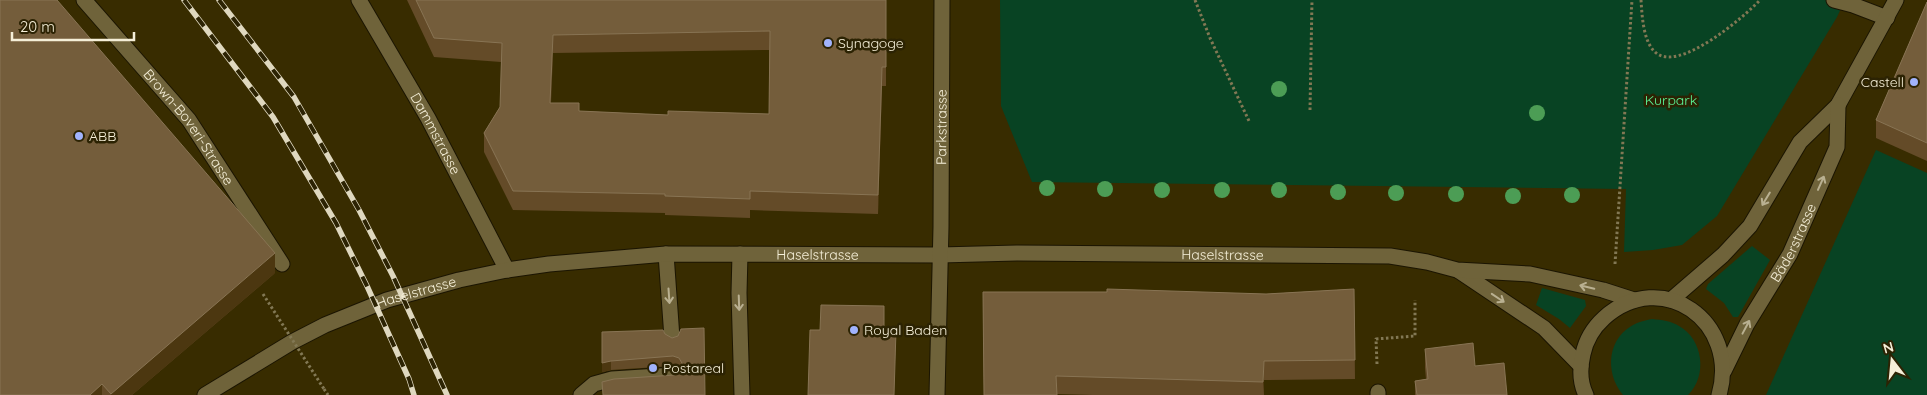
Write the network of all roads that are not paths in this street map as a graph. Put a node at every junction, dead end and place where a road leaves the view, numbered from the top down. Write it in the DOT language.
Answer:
graph roads {
  1 [pos="84,0"];
  2 [pos="359,0"];
  3 [pos="942,0"];
  4 [pos="1834,0"];
  5 [pos="1896,0"];
  6 [pos="1887,18"];
  7 [pos="1838,105"];
  8 [pos="666,254"];
  9 [pos="740,254"];
  10 [pos="940,255"];
  11 [pos="282,264"];
  12 [pos="507,270"];
  13 [pos="1457,270"];
  14 [pos="1634,300"];
  15 [pos="1671,300"];
  16 [pos="672,338"];
  17 [pos="1581,366"];
  18 [pos="1724,371"];
  19 [pos="674,375"];
  20 [pos="205,395"];
  21 [pos="581,395"];
  22 [pos="742,395"];
  23 [pos="937,395"];
  24 [pos="1586,395"];
  25 [pos="1719,395"];
  1 -- 11 [label="street, Brown-Boveri-Strasse"];
  2 -- 12 [label="street, Dammstrasse"];
  3 -- 10 [label="street, Parkstrasse"];
  4 -- 6 [label="street"];
  5 -- 6 [label="street, Bäderstrasse"];
  6 -- 7 [label="street, Bäderstrasse"];
  7 -- 15 [label="street, Bäderstrasse, one-way"];
  18 -- 7 [label="street, Bäderstrasse, one-way"];
  8 -- 9 [label="street, Haselstrasse"];
  8 -- 12 [label="street, Haselstrasse"];
  8 -- 16 [label="street, one-way"];
  9 -- 10 [label="street, Haselstrasse"];
  9 -- 22 [label="street, one-way"];
  10 -- 13 [label="street, Haselstrasse"];
  10 -- 23 [label="street, Parkstrasse"];
  12 -- 20 [label="street, Haselstrasse"];
  14 -- 13 [label="street, Haselstrasse, one-way"];
  13 -- 17 [label="street, Haselstrasse, one-way"];
  14 -- 15 [label="street"];
  14 -- 17 [label="street"];
  15 -- 18 [label="street"];
  17 -- 24 [label="street"];
  18 -- 25 [label="street"];
  19 -- 21 [label="street"];
}
